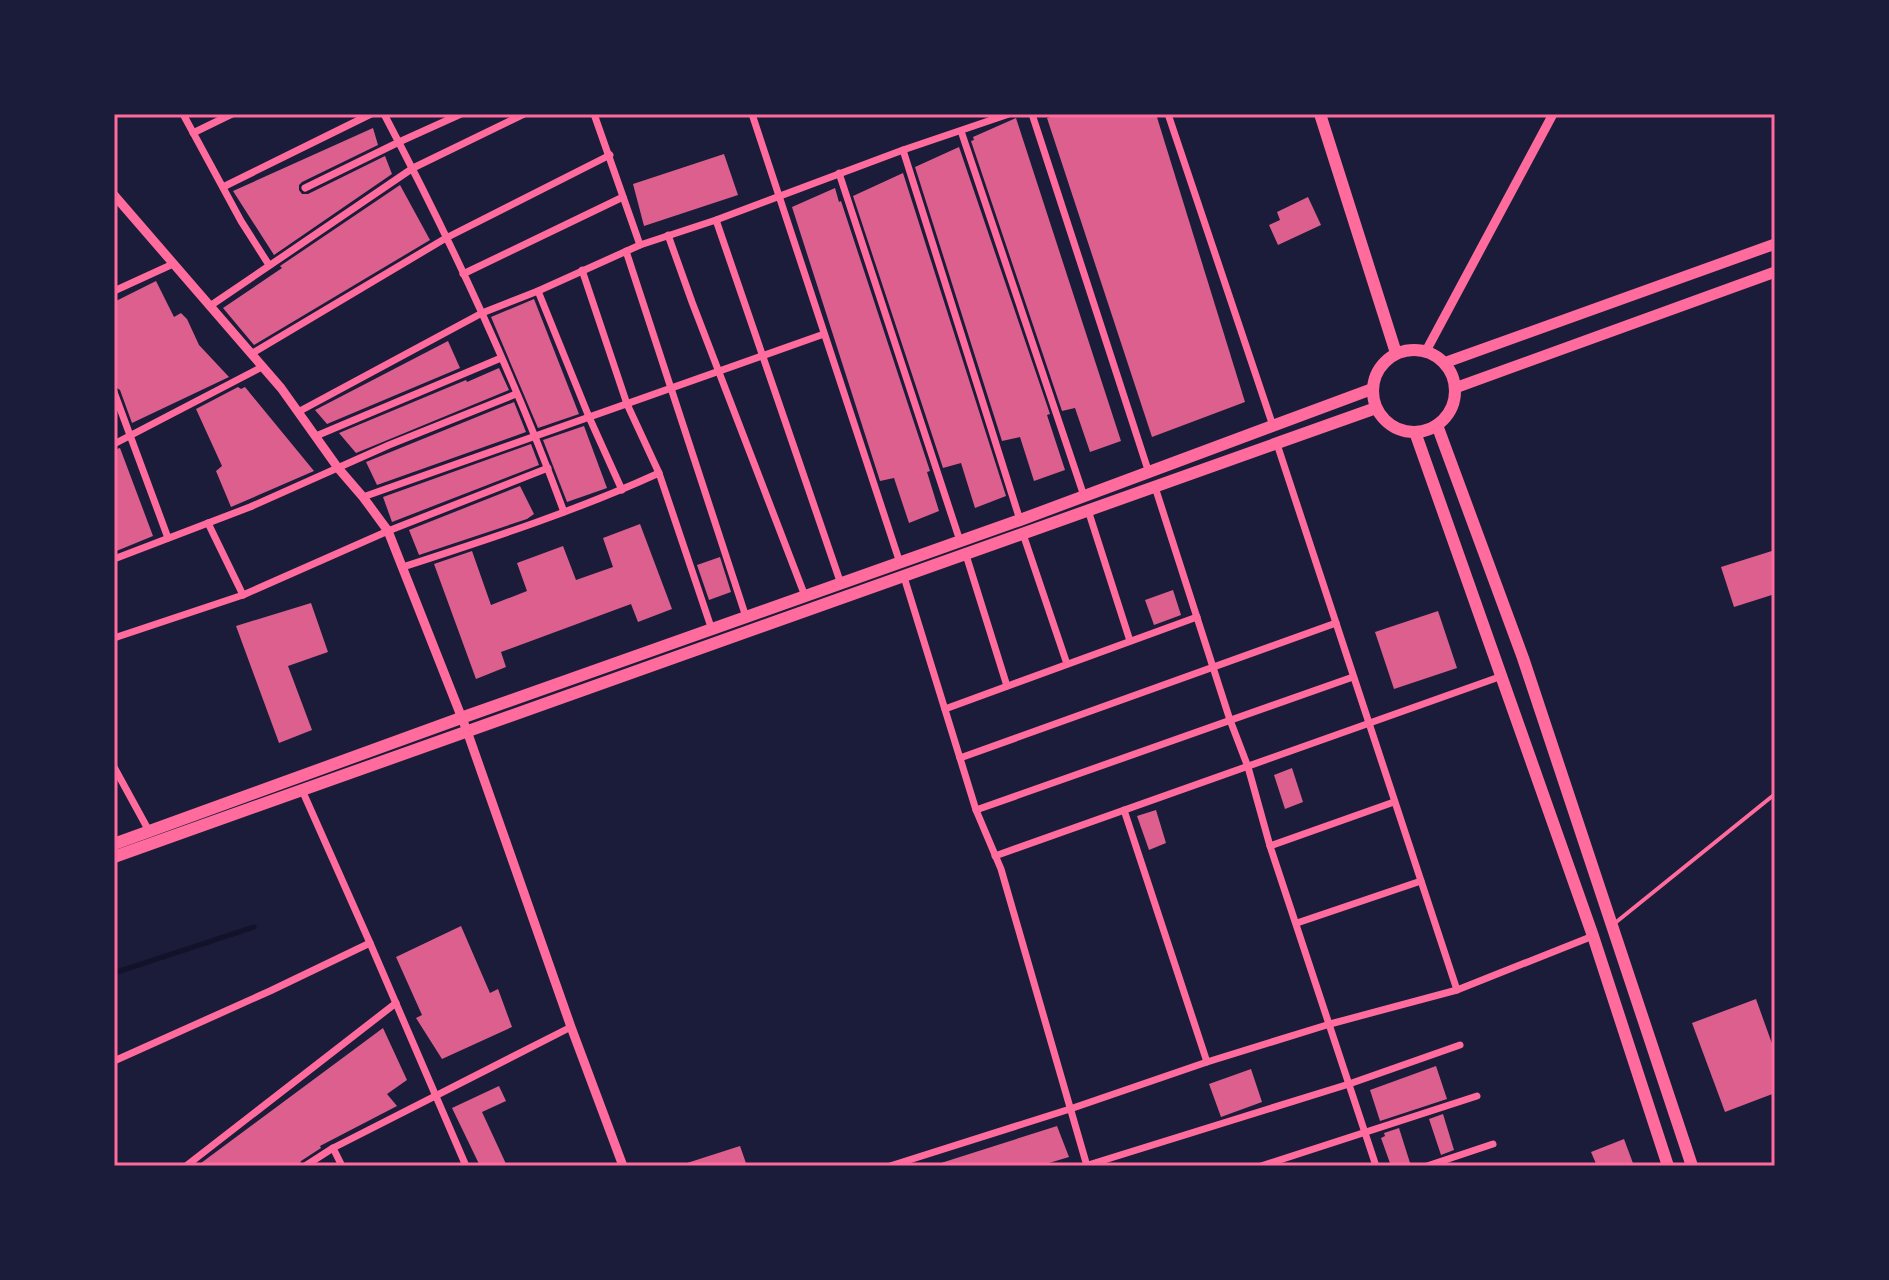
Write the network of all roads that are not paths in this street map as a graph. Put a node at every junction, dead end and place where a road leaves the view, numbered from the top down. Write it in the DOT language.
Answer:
graph roads {
  1 [pos="183,114"];
  2 [pos="232,114"];
  3 [pos="371,114"];
  4 [pos="384,114"];
  5 [pos="461,114"];
  6 [pos="524,114"];
  7 [pos="594,114"];
  8 [pos="752,114"];
  9 [pos="1009,114"];
  10 [pos="1032,114"];
  11 [pos="1168,114"];
  12 [pos="1320,114"];
  13 [pos="1553,114"];
  14 [pos="961,131"];
  15 [pos="193,133"];
  16 [pos="399,142"];
  17 [pos="903,150"];
  18 [pos="610,155"];
  19 [pos="413,168"];
  20 [pos="839,173"];
  21 [pos="223,187"];
  22 [pos="305,188"];
  23 [pos="114,195"];
  24 [pos="623,197"];
  25 [pos="778,197"];
  26 [pos="118,207"];
  27 [pos="716,220"];
  28 [pos="668,235"];
  29 [pos="446,238"];
  30 [pos="1775,244"];
  31 [pos="640,245"];
  32 [pos="626,251"];
  33 [pos="173,264"];
  34 [pos="269,265"];
  35 [pos="582,270"];
  36 [pos="1775,272"];
  37 [pos="463,274"];
  38 [pos="114,291"];
  39 [pos="538,291"];
  40 [pos="210,306"];
  41 [pos="482,313"];
  42 [pos="824,334"];
  43 [pos="1426,351"];
  44 [pos="1396,353"];
  45 [pos="251,354"];
  46 [pos="763,356"];
  47 [pos="501,358"];
  48 [pos="1444,363"];
  49 [pos="262,367"];
  50 [pos="718,372"];
  51 [pos="672,388"];
  52 [pos="1455,388"];
  53 [pos="1372,389"];
  54 [pos="114,392"];
  55 [pos="516,394"];
  56 [pos="627,404"];
  57 [pos="1376,408"];
  58 [pos="298,412"];
  59 [pos="589,417"];
  60 [pos="1437,425"];
  61 [pos="1273,426"];
  62 [pos="1415,432"];
  63 [pos="130,434"];
  64 [pos="316,436"];
  65 [pos="534,437"];
  66 [pos="114,444"];
  67 [pos="1277,444"];
  68 [pos="338,468"];
  69 [pos="548,468"];
  70 [pos="659,473"];
  71 [pos="1149,473"];
  72 [pos="1155,487"];
  73 [pos="622,490"];
  74 [pos="1084,496"];
  75 [pos="363,497"];
  76 [pos="1088,510"];
  77 [pos="564,512"];
  78 [pos="1020,520"];
  79 [pos="208,523"];
  80 [pos="388,531"];
  81 [pos="1023,534"];
  82 [pos="168,538"];
  83 [pos="960,541"];
  84 [pos="966,555"];
  85 [pos="114,559"];
  86 [pos="900,563"];
  87 [pos="403,567"];
  88 [pos="904,577"];
  89 [pos="841,584"];
  90 [pos="243,595"];
  91 [pos="805,596"];
  92 [pos="746,617"];
  93 [pos="1197,617"];
  94 [pos="1336,623"];
  95 [pos="712,630"];
  96 [pos="114,638"];
  97 [pos="1130,641"];
  98 [pos="1067,664"];
  99 [pos="1213,667"];
  100 [pos="1502,676"];
  101 [pos="1353,677"];
  102 [pos="1007,686"];
  103 [pos="945,709"];
  104 [pos="461,718"];
  105 [pos="1230,720"];
  106 [pos="1369,724"];
  107 [pos="467,731"];
  108 [pos="960,758"];
  109 [pos="114,767"];
  110 [pos="1248,767"];
  111 [pos="301,790"];
  112 [pos="1775,794"];
  113 [pos="1394,802"];
  114 [pos="976,810"];
  115 [pos="1124,810"];
  116 [pos="149,831"];
  117 [pos="114,844"];
  118 [pos="1270,846"];
  119 [pos="995,856"];
  120 [pos="114,857"];
  121 [pos="1421,881"];
  122 [pos="1297,923"];
  123 [pos="1613,925"];
  124 [pos="1593,936"];
  125 [pos="370,943"];
  126 [pos="1457,990"];
  127 [pos="396,1003"];
  128 [pos="1330,1024"];
  129 [pos="571,1027"];
  130 [pos="1460,1045"];
  131 [pos="114,1061"];
  132 [pos="1207,1062"];
  133 [pos="1349,1084"];
  134 [pos="1477,1096"];
  135 [pos="435,1097"];
  136 [pos="1070,1109"];
  137 [pos="1365,1131"];
  138 [pos="1493,1144"];
  139 [pos="333,1148"];
  140 [pos="186,1166"];
  141 [pos="305,1166"];
  142 [pos="342,1166"];
  143 [pos="466,1166"];
  144 [pos="623,1166"];
  145 [pos="890,1166"];
  146 [pos="1086,1166"];
  147 [pos="1261,1166"];
  148 [pos="1376,1166"];
  149 [pos="1427,1166"];
  150 [pos="1668,1166"];
  151 [pos="1692,1166"];
  1 -- 15 [label="street"];
  2 -- 15 [label="street"];
  3 -- 21 [label="street"];
  4 -- 16 [label="street"];
  5 -- 16 [label="street"];
  6 -- 19 [label="street"];
  7 -- 18 [label="street"];
  8 -- 25 [label="street"];
  9 -- 14 [label="street"];
  10 -- 71 [label="street"];
  11 -- 61 [label="street"];
  12 -- 44 [label="main road"];
  13 -- 43 [label="street"];
  14 -- 17 [label="street"];
  14 -- 74 [label="street"];
  15 -- 21 [label="street"];
  16 -- 19 [label="street"];
  16 -- 22 [label="street"];
  17 -- 20 [label="street"];
  17 -- 78 [label="street"];
  18 -- 24 [label="street"];
  18 -- 29 [label="street"];
  19 -- 29 [label="street"];
  19 -- 34 [label="street"];
  20 -- 25 [label="street"];
  20 -- 83 [label="street"];
  21 -- 34 [label="street"];
  23 -- 26 [label="street"];
  24 -- 31 [label="street"];
  24 -- 37 [label="street"];
  25 -- 27 [label="street"];
  25 -- 42 [label="street"];
  26 -- 33 [label="street"];
  27 -- 28 [label="street"];
  27 -- 46 [label="street"];
  28 -- 31 [label="street"];
  28 -- 50 [label="street"];
  29 -- 37 [label="street"];
  29 -- 45 [label="street"];
  30 -- 48 [label="main road"];
  31 -- 32 [label="street"];
  32 -- 35 [label="street"];
  32 -- 51 [label="street"];
  33 -- 38 [label="street"];
  33 -- 40 [label="street"];
  34 -- 40 [label="street"];
  35 -- 39 [label="street"];
  35 -- 56 [label="street"];
  36 -- 52 [label="main road"];
  37 -- 41 [label="street"];
  39 -- 41 [label="street"];
  39 -- 59 [label="street"];
  40 -- 45 [label="street"];
  41 -- 47 [label="street"];
  41 -- 58 [label="street"];
  42 -- 46 [label="street"];
  42 -- 86 [label="street"];
  43 -- 44 [label="main road"];
  43 -- 48 [label="main road"];
  44 -- 53 [label="main road"];
  45 -- 49 [label="street"];
  46 -- 50 [label="street"];
  46 -- 89 [label="street"];
  47 -- 55 [label="street"];
  47 -- 64 [label="street"];
  48 -- 52 [label="main road"];
  49 -- 58 [label="street"];
  49 -- 63 [label="street"];
  50 -- 51 [label="street"];
  50 -- 91 [label="street"];
  51 -- 56 [label="street"];
  51 -- 92 [label="street"];
  52 -- 60 [label="main road"];
  53 -- 57 [label="main road"];
  53 -- 61 [label="main road"];
  54 -- 63 [label="street"];
  55 -- 65 [label="street"];
  55 -- 68 [label="street"];
  56 -- 59 [label="street"];
  56 -- 70 [label="street"];
  57 -- 62 [label="main road"];
  57 -- 67 [label="main road"];
  58 -- 64 [label="street"];
  59 -- 65 [label="street"];
  59 -- 73 [label="street"];
  60 -- 62 [label="main road"];
  60 -- 123 [label="main road"];
  61 -- 71 [label="main road"];
  62 -- 100 [label="main road"];
  63 -- 66 [label="street"];
  63 -- 82 [label="street"];
  64 -- 68 [label="street"];
  65 -- 69 [label="street"];
  65 -- 75 [label="street"];
  67 -- 72 [label="main road"];
  67 -- 94 [label="street"];
  68 -- 75 [label="street"];
  68 -- 79 [label="street"];
  69 -- 77 [label="street"];
  69 -- 80 [label="street"];
  70 -- 73 [label="street"];
  70 -- 95 [label="street"];
  71 -- 74 [label="main road"];
  72 -- 76 [label="main road"];
  72 -- 93 [label="street"];
  73 -- 77 [label="street"];
  74 -- 78 [label="main road"];
  75 -- 80 [label="street"];
  76 -- 81 [label="main road"];
  76 -- 97 [label="street"];
  77 -- 87 [label="street"];
  78 -- 83 [label="main road"];
  79 -- 82 [label="street"];
  79 -- 90 [label="street"];
  80 -- 87 [label="street"];
  80 -- 90 [label="street"];
  81 -- 84 [label="main road"];
  81 -- 98 [label="street"];
  82 -- 85 [label="street"];
  83 -- 86 [label="main road"];
  84 -- 88 [label="main road"];
  84 -- 102 [label="street"];
  86 -- 89 [label="main road"];
  87 -- 104 [label="street"];
  88 -- 103 [label="street"];
  88 -- 107 [label="main road"];
  89 -- 91 [label="main road"];
  90 -- 96 [label="street"];
  91 -- 92 [label="main road"];
  92 -- 95 [label="main road"];
  93 -- 97 [label="street"];
  93 -- 99 [label="street"];
  94 -- 99 [label="street"];
  94 -- 101 [label="street"];
  95 -- 104 [label="main road"];
  97 -- 98 [label="street"];
  98 -- 102 [label="street"];
  99 -- 105 [label="street"];
  99 -- 108 [label="street"];
  100 -- 106 [label="street"];
  100 -- 124 [label="main road"];
  101 -- 105 [label="street"];
  101 -- 106 [label="street"];
  102 -- 103 [label="street"];
  103 -- 108 [label="street"];
  104 -- 107 [label="street"];
  104 -- 116 [label="main road"];
  105 -- 110 [label="street"];
  105 -- 114 [label="street"];
  106 -- 110 [label="street"];
  106 -- 113 [label="street"];
  107 -- 111 [label="main road"];
  107 -- 129 [label="street"];
  108 -- 114 [label="street"];
  109 -- 116 [label="street"];
  110 -- 115 [label="street"];
  110 -- 118 [label="street"];
  111 -- 120 [label="main road"];
  111 -- 125 [label="street"];
  112 -- 123 [label="lane"];
  113 -- 118 [label="street"];
  113 -- 121 [label="street"];
  114 -- 119 [label="street"];
  115 -- 119 [label="street"];
  115 -- 132 [label="street"];
  116 -- 117 [label="main road"];
  118 -- 122 [label="street"];
  119 -- 136 [label="street"];
  121 -- 122 [label="street"];
  121 -- 126 [label="street"];
  122 -- 128 [label="street"];
  123 -- 151 [label="main road"];
  124 -- 126 [label="street"];
  124 -- 150 [label="main road"];
  125 -- 127 [label="street"];
  125 -- 131 [label="street"];
  126 -- 128 [label="street"];
  127 -- 135 [label="street"];
  127 -- 140 [label="street"];
  128 -- 132 [label="street"];
  128 -- 133 [label="street"];
  129 -- 135 [label="street"];
  129 -- 144 [label="street"];
  130 -- 133 [label="street"];
  132 -- 136 [label="street"];
  133 -- 137 [label="street"];
  133 -- 146 [label="street"];
  134 -- 137 [label="street"];
  135 -- 139 [label="street"];
  135 -- 143 [label="street"];
  136 -- 145 [label="street"];
  136 -- 146 [label="street"];
  137 -- 147 [label="street"];
  137 -- 148 [label="street"];
  138 -- 149 [label="street"];
  139 -- 141 [label="street"];
  139 -- 142 [label="street"];
}
